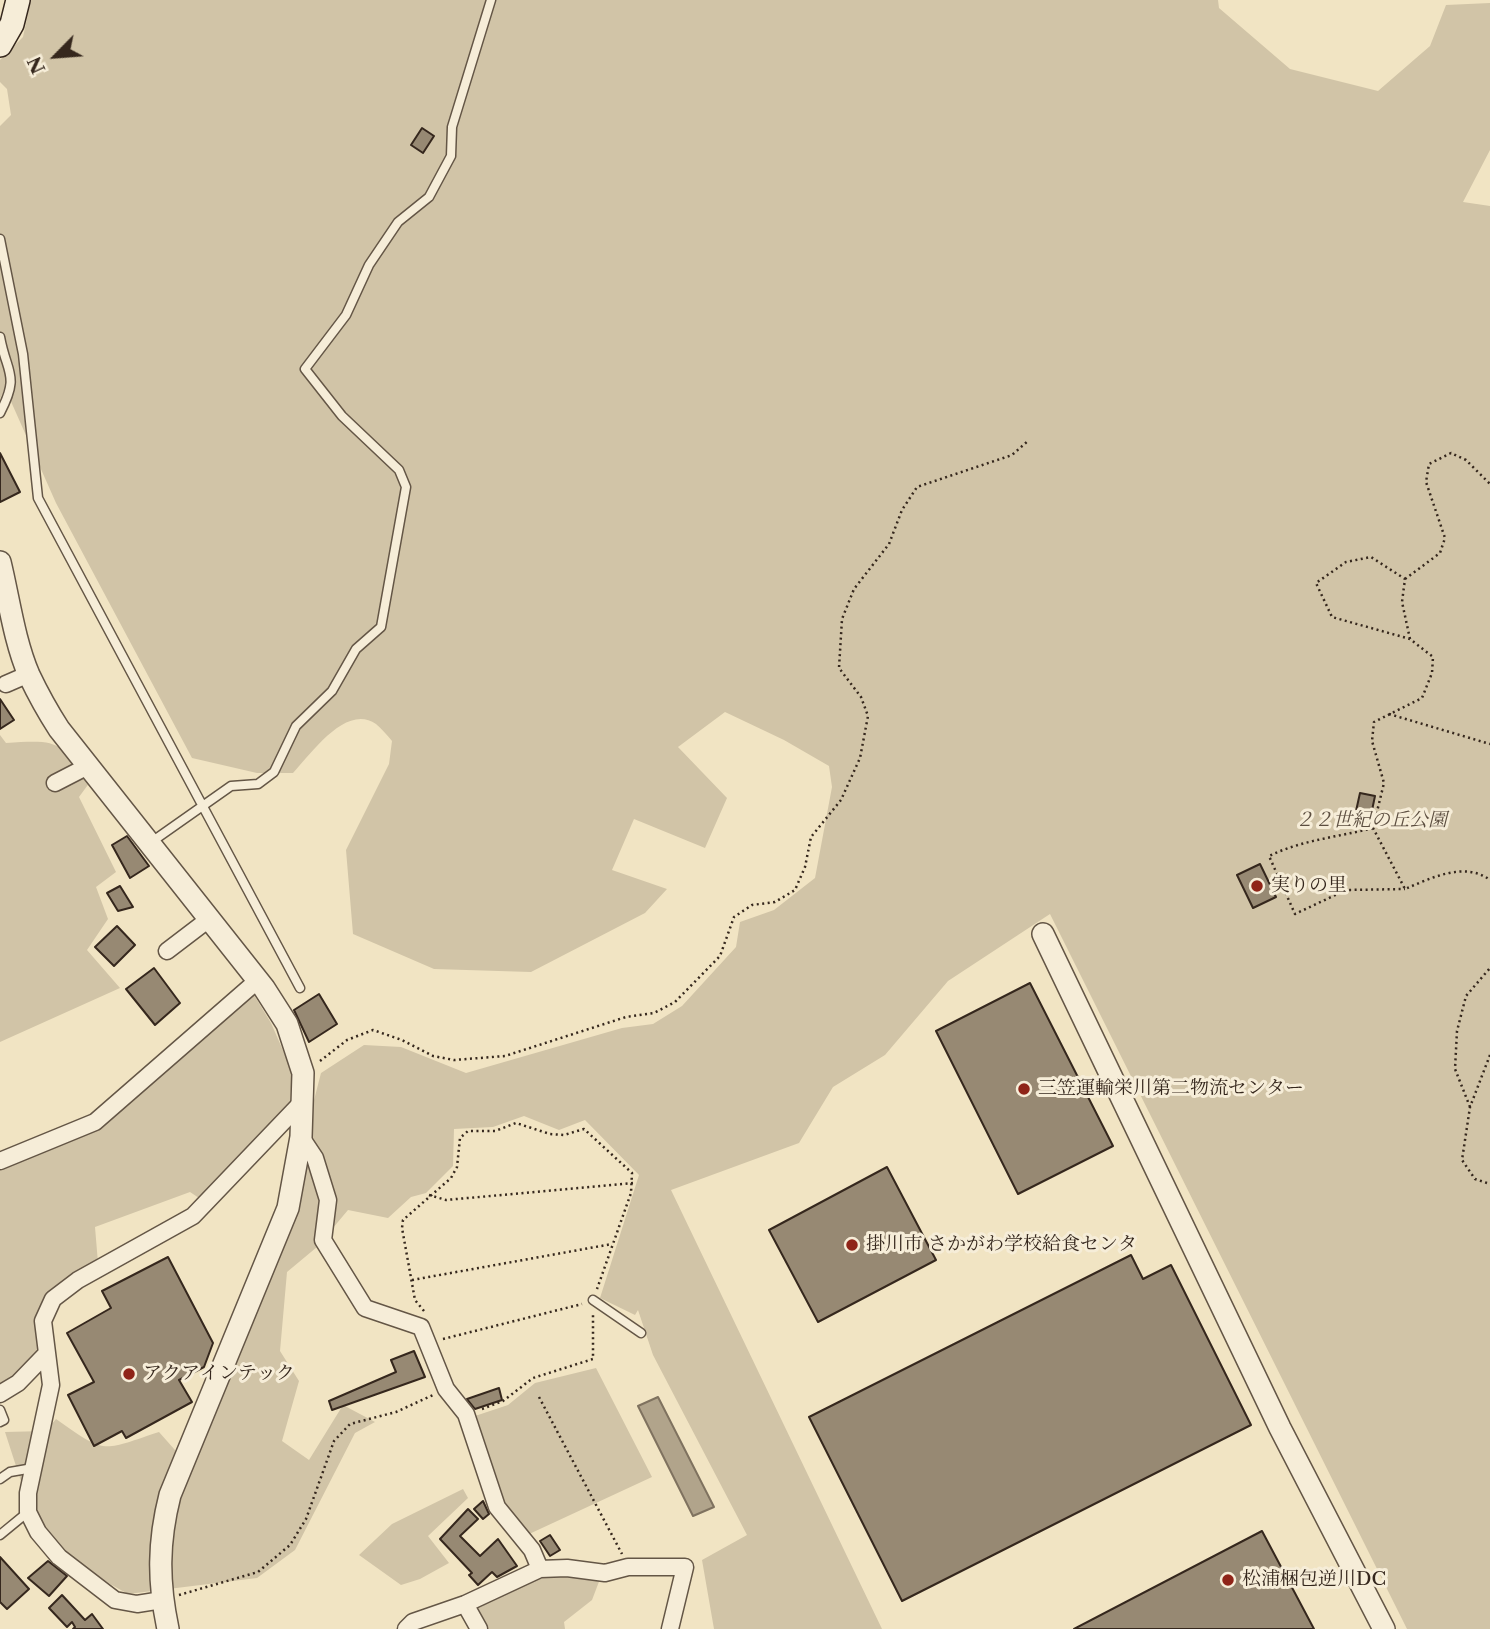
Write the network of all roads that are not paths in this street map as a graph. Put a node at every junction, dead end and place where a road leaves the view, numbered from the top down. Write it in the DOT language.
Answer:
graph roads {
  1 [pos="19,0"];
  2 [pos="491,0"];
  3 [pos="0,45"];
  4 [pos="0,239"];
  5 [pos="0,337"];
  6 [pos="0,413"];
  7 [pos="0,562"];
  8 [pos="29,674"];
  9 [pos="6,684"];
  10 [pos="88,766"];
  11 [pos="55,783"];
  12 [pos="205,804"];
  13 [pos="150,843"];
  14 [pos="209,919"];
  15 [pos="1043,934"];
  16 [pos="167,951"];
  17 [pos="258,980"];
  18 [pos="300,988"];
  19 [pos="303,1101"];
  20 [pos="301,1138"];
  21 [pos="0,1161"];
  22 [pos="593,1300"];
  23 [pos="641,1333"];
  24 [pos="47,1353"];
  25 [pos="0,1394"];
  26 [pos="0,1410"];
  27 [pos="0,1422"];
  28 [pos="33,1468"];
  29 [pos="0,1479"];
  30 [pos="28,1512"];
  31 [pos="0,1535"];
  32 [pos="540,1569"];
  33 [pos="162,1600"];
  34 [pos="465,1604"];
  35 [pos="168,1629"];
  36 [pos="406,1629"];
  37 [pos="479,1629"];
  38 [pos="670,1629"];
  39 [pos="1384,1629"];
  1 -- 3 [label="main road"];
  2 -- 12 [label="lane"];
  4 -- 12 [label="lane"];
  5 -- 6 [label="lane"];
  7 -- 8 [label="street"];
  8 -- 9 [label="street"];
  8 -- 10 [label="street"];
  10 -- 11 [label="street"];
  10 -- 13 [label="street"];
  12 -- 13 [label="lane"];
  12 -- 18 [label="lane"];
  13 -- 14 [label="street"];
  14 -- 16 [label="street"];
  14 -- 17 [label="street"];
  15 -- 39 [label="street"];
  17 -- 19 [label="street"];
  17 -- 21 [label="street"];
  19 -- 20 [label="street"];
  19 -- 24 [label="street"];
  20 -- 32 [label="street"];
  20 -- 33 [label="street"];
  22 -- 23 [label="lane"];
  24 -- 25 [label="street"];
  24 -- 28 [label="street"];
  26 -- 27 [label="lane"];
  28 -- 29 [label="lane"];
  28 -- 30 [label="street"];
  30 -- 31 [label="lane"];
  30 -- 33 [label="street"];
  32 -- 34 [label="street"];
  32 -- 38 [label="street"];
  33 -- 35 [label="street"];
  34 -- 36 [label="street"];
  34 -- 37 [label="street"];
}
